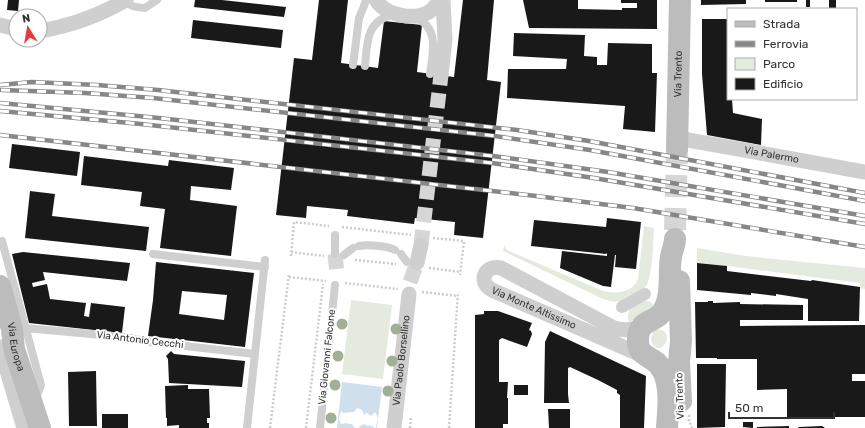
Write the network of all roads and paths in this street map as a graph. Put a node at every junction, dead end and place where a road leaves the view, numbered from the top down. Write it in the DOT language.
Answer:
graph roads {
  1 [pos="126,0"];
  2 [pos="157,0"];
  3 [pos="366,0"];
  4 [pos="376,0"];
  5 [pos="439,0"];
  6 [pos="444,0"];
  7 [pos="680,0"];
  8 [pos="404,15"];
  9 [pos="48,29"];
  10 [pos="353,65"];
  11 [pos="365,66"];
  12 [pos="436,74"];
  13 [pos="677,143"];
  14 [pos="865,172"];
  15 [pos="330,226"];
  16 [pos="336,231"];
  17 [pos="421,239"];
  18 [pos="2,241"];
  19 [pos="153,254"];
  20 [pos="333,255"];
  21 [pos="344,255"];
  22 [pos="355,260"];
  23 [pos="397,264"];
  24 [pos="416,264"];
  25 [pos="327,281"];
  26 [pos="322,284"];
  27 [pos="339,284"];
  28 [pos="0,286"];
  29 [pos="411,292"];
  30 [pos="646,294"];
  31 [pos="622,306"];
  32 [pos="647,322"];
  33 [pos="18,327"];
  34 [pos="680,338"];
  35 [pos="0,347"];
  36 [pos="255,354"];
  37 [pos="648,358"];
  38 [pos="24,428"];
  39 [pos="40,428"];
  40 [pos="51,428"];
  41 [pos="247,428"];
  42 [pos="270,428"];
  43 [pos="306,428"];
  44 [pos="320,428"];
  45 [pos="394,428"];
  46 [pos="449,428"];
  47 [pos="658,428"];
  48 [pos="667,428"];
  49 [pos="681,428"];
  1 -- 2 [label="lane"];
  1 -- 9 [label="street"];
  3 -- 10 [label="lane"];
  4 -- 8 [label="street"];
  5 -- 8 [label="street"];
  6 -- 12 [label="street"];
  7 -- 13 [label="main road, Via Trento"];
  8 -- 11 [label="lane"];
  8 -- 12 [label="lane"];
  13 -- 14 [label="street, Via Palermo"];
  15 -- 20 [label="path"];
  16 -- 17 [label="path"];
  16 -- 20 [label="lane"];
  17 -- 24 [label="street"];
  17 -- 24 [label="path"];
  18 -- 33 [label="lane"];
  19 -- 36 [label="lane"];
  21 -- 24 [label="lane"];
  22 -- 23 [label="path"];
  25 -- 42 [label="path"];
  26 -- 43 [label="path"];
  27 -- 29 [label="path"];
  27 -- 44 [label="lane, Via Giovanni Falcone"];
  28 -- 33 [label="main road"];
  29 -- 45 [label="street, Via Paolo Borsellino"];
  29 -- 46 [label="path"];
  30 -- 31 [label="street"];
  32 -- 34 [label="main road"];
  32 -- 34 [label="main road, Via Trento"];
  32 -- 37 [label="main road, Via Trento"];
  32 -- 37 [label="street, Via Monte Altissimo"];
  33 -- 36 [label="lane, Via Antonio Cecchi"];
  33 -- 39 [label="main road, Via Europa"];
  33 -- 40 [label="main road, Via Europa"];
  34 -- 37 [label="main road, Via Trento"];
  34 -- 49 [label="main road, Via Trento"];
  35 -- 38 [label="street, Via Europa"];
  36 -- 41 [label="lane"];
  37 -- 47 [label="main road, Via Trento"];
  37 -- 48 [label="main road, Via Trento"];
}
